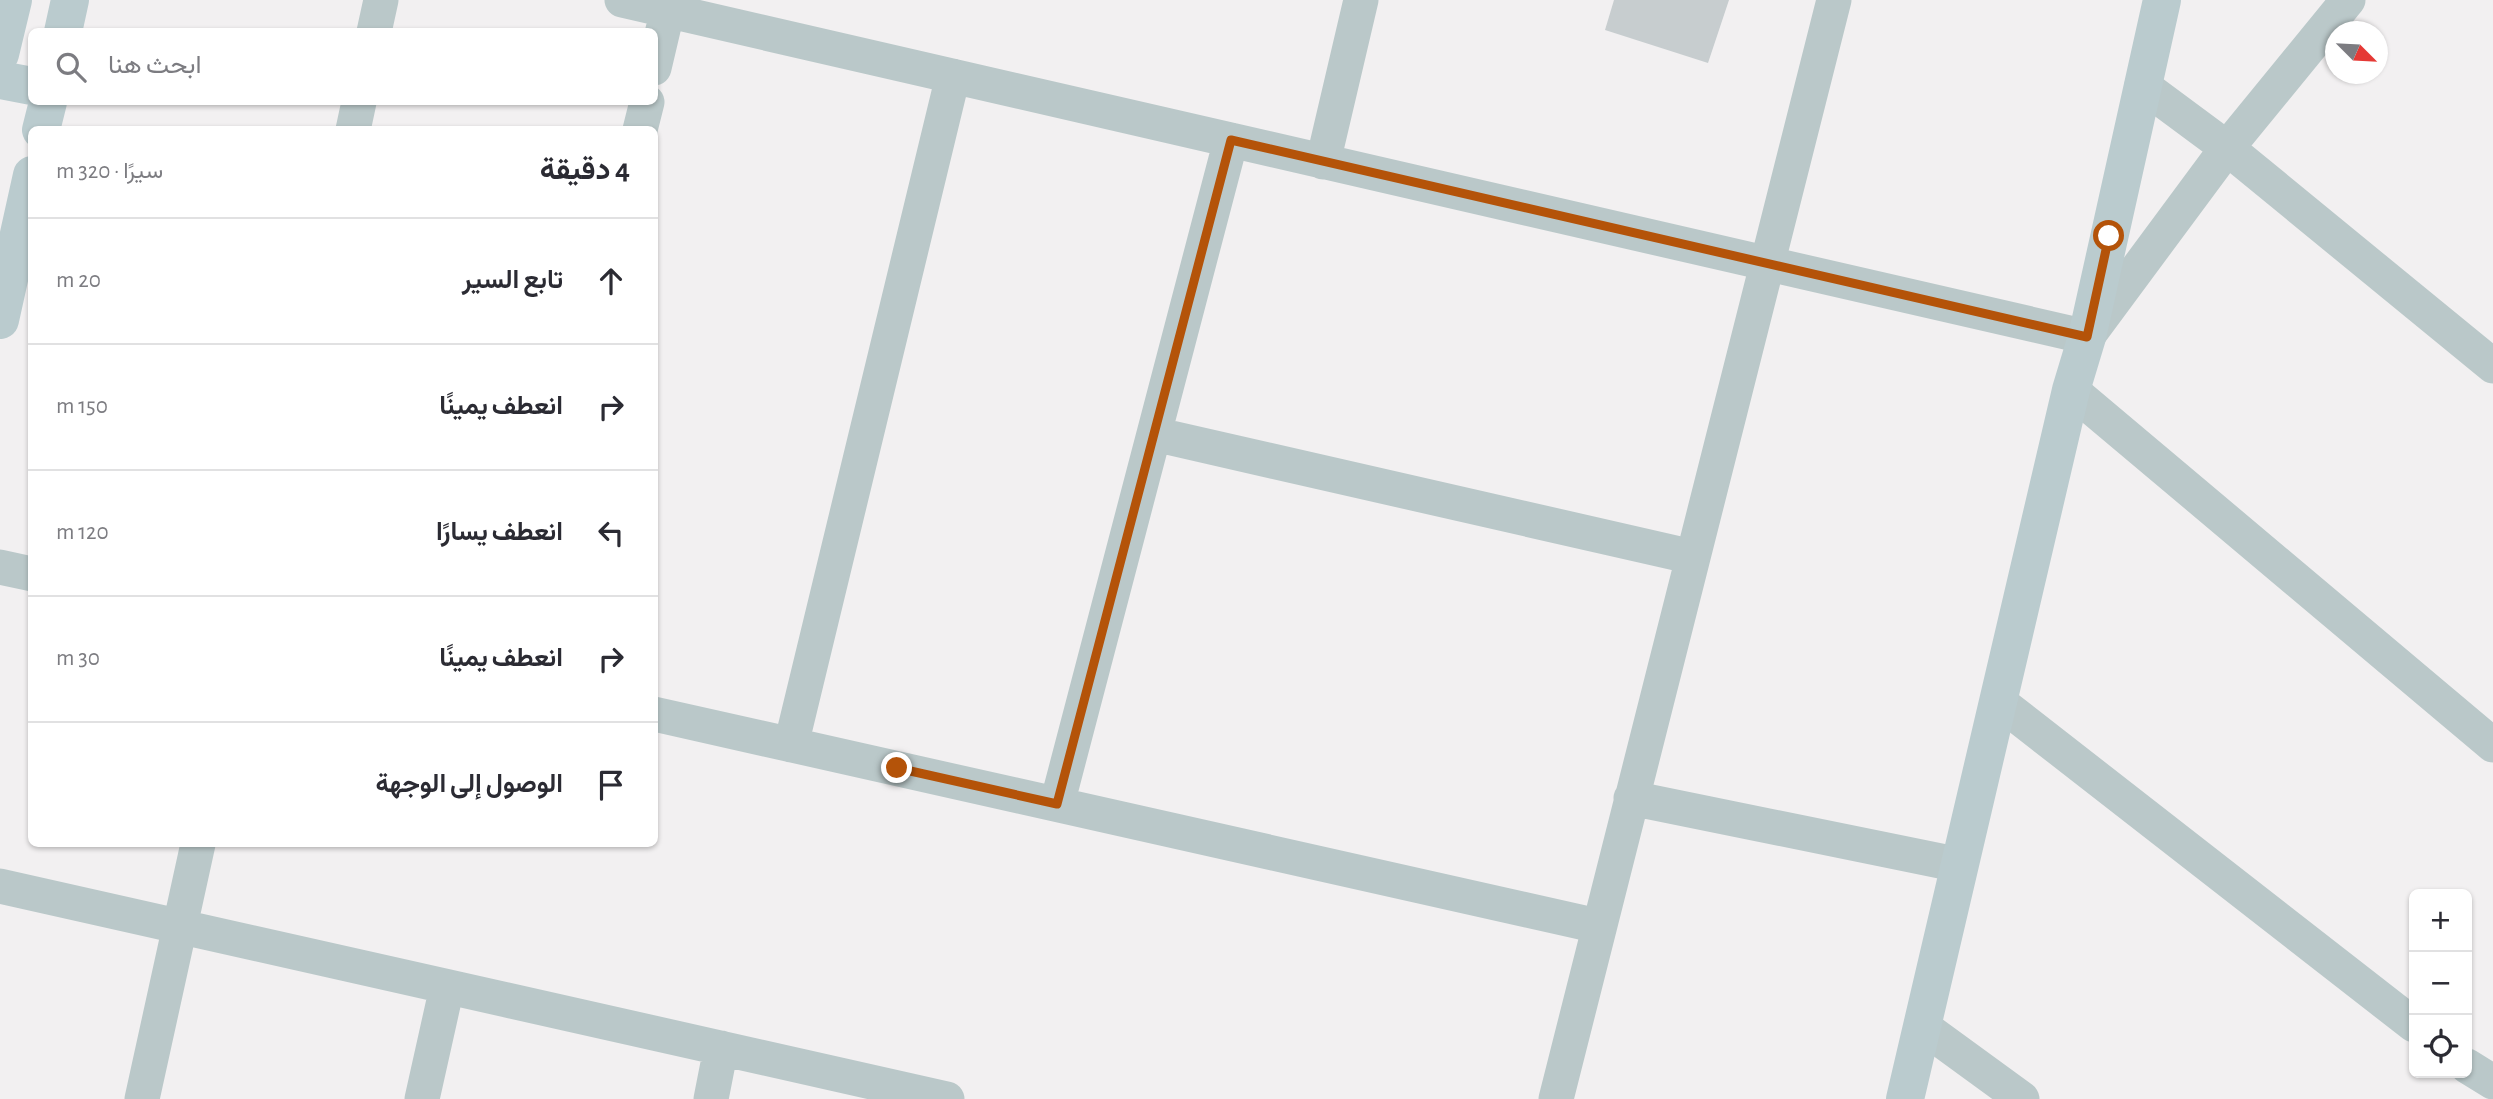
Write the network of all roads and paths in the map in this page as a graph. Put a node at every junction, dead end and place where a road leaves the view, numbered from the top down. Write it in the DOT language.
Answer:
graph roads {
  1 [pos="13,0"];
  2 [pos="70,0"];
  3 [pos="381,0"];
  4 [pos="622,0"];
  5 [pos="1361,0"];
  6 [pos="1834,0"];
  7 [pos="2162,0"];
  8 [pos="2348,0"];
  9 [pos="669,5"];
  10 [pos="64,28"];
  11 [pos="375,28"];
  12 [pos="658,51"];
  13 [pos="0,54"];
  14 [pos="953,76"];
  15 [pos="0,80"];
  16 [pos="28,85"];
  17 [pos="2142,85"];
  18 [pos="47,105"];
  19 [pos="358,105"];
  20 [pos="646,105"];
  21 [pos="42,126"];
  22 [pos="354,126"];
  23 [pos="641,126"];
  24 [pos="1231,140"];
  25 [pos="2227,148"];
  26 [pos="1324,162"];
  27 [pos="28,193"];
  28 [pos="1767,264"];
  29 [pos="0,320"];
  30 [pos="2087,337"];
  31 [pos="2493,366"];
  32 [pos="2071,390"];
  33 [pos="1154,434"];
  34 [pos="1693,557"];
  35 [pos="0,567"];
  36 [pos="28,573"];
  37 [pos="1998,701"];
  38 [pos="658,715"];
  39 [pos="791,744"];
  40 [pos="2493,745"];
  41 [pos="1631,799"];
  42 [pos="1057,804"];
  43 [pos="197,847"];
  44 [pos="1960,865"];
  45 [pos="0,886"];
  46 [pos="179,926"];
  47 [pos="1598,926"];
  48 [pos="447,987"];
  49 [pos="2409,1021"];
  50 [pos="1922,1027"];
  51 [pos="721,1048"];
  52 [pos="2472,1069"];
  53 [pos="2493,1082"];
  54 [pos="142,1099"];
  55 [pos="422,1099"];
  56 [pos="710,1099"];
  57 [pos="947,1099"];
  58 [pos="1556,1099"];
  59 [pos="1905,1099"];
  60 [pos="2022,1099"];
  1 -- 13 [label="street"];
  2 -- 10 [label="street"];
  3 -- 11 [label="street"];
  4 -- 9 [label="street"];
  5 -- 26 [label="street"];
  6 -- 28 [label="street"];
  7 -- 17 [label="street"];
  8 -- 25 [label="street"];
  9 -- 12 [label="street"];
  9 -- 14 [label="street"];
  14 -- 24 [label="street"];
  14 -- 39 [label="street"];
  15 -- 16 [label="street"];
  17 -- 25 [label="street"];
  17 -- 30 [label="street"];
  18 -- 21 [label="street"];
  19 -- 22 [label="street"];
  20 -- 23 [label="street"];
  24 -- 26 [label="street"];
  24 -- 33 [label="street"];
  25 -- 30 [label="street"];
  25 -- 31 [label="street"];
  26 -- 28 [label="street"];
  27 -- 29 [label="street"];
  28 -- 30 [label="street"];
  28 -- 34 [label="street"];
  30 -- 32 [label="street"];
  32 -- 37 [label="street"];
  32 -- 40 [label="street"];
  33 -- 34 [label="street"];
  33 -- 42 [label="street"];
  34 -- 41 [label="street"];
  35 -- 36 [label="street"];
  37 -- 44 [label="street"];
  37 -- 49 [label="street"];
  38 -- 39 [label="street"];
  39 -- 42 [label="street"];
  41 -- 44 [label="street"];
  41 -- 47 [label="street"];
  42 -- 47 [label="street"];
  43 -- 46 [label="street"];
  44 -- 50 [label="street"];
  45 -- 46 [label="street"];
  46 -- 48 [label="street"];
  46 -- 54 [label="street"];
  47 -- 58 [label="street"];
  48 -- 51 [label="street"];
  48 -- 55 [label="street"];
  50 -- 59 [label="street"];
  50 -- 60 [label="street"];
  51 -- 56 [label="street"];
  51 -- 57 [label="street"];
  52 -- 53 [label="street"];
}
